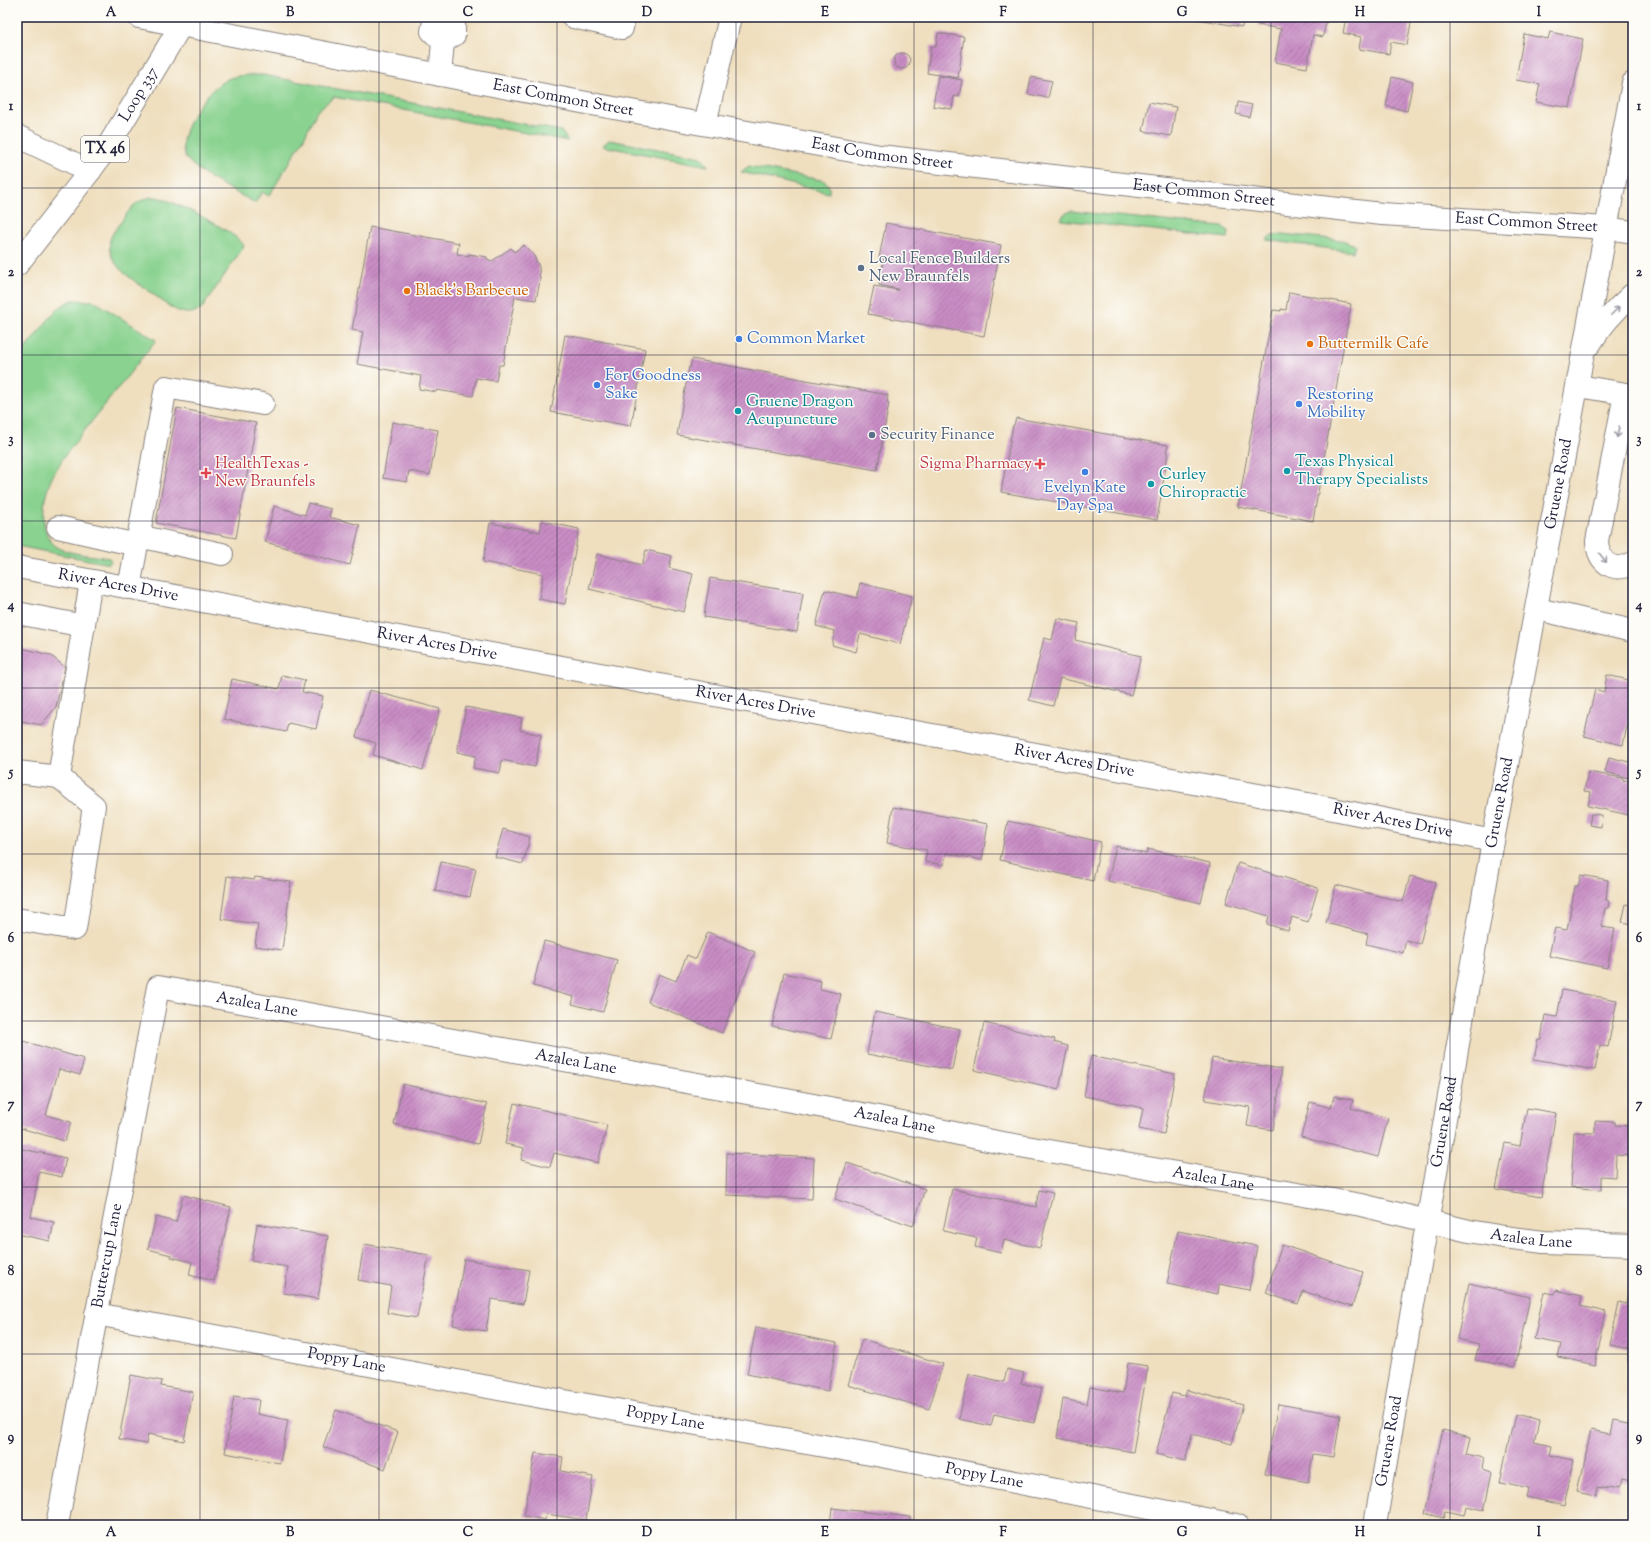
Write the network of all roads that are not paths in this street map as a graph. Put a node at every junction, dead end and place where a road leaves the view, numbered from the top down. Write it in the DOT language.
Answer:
graph roads {
  1 [pos="139,17"];
  2 [pos="435,17"];
  3 [pos="454,17"];
  4 [pos="573,17"];
  5 [pos="624,17"];
  6 [pos="730,17"];
  7 [pos="184,21"];
  8 [pos="443,42"];
  9 [pos="440,75"];
  10 [pos="1632,95"];
  11 [pos="705,124"];
  12 [pos="17,136"];
  13 [pos="90,171"];
  14 [pos="1607,228"];
  15 [pos="1633,232"];
  16 [pos="17,265"];
  17 [pos="1633,294"];
  18 [pos="1584,354"];
  19 [pos="1578,386"];
  20 [pos="1629,395"];
  21 [pos="263,404"];
  22 [pos="58,527"];
  23 [pos="138,540"];
  24 [pos="222,554"];
  25 [pos="1633,564"];
  26 [pos="17,567"];
  27 [pos="91,582"];
  28 [pos="129,588"];
  29 [pos="1537,610"];
  30 [pos="17,613"];
  31 [pos="84,626"];
  32 [pos="1633,631"];
  33 [pos="17,773"];
  34 [pos="59,777"];
  35 [pos="1493,841"];
  36 [pos="17,919"];
  37 [pos="158,987"];
  38 [pos="1427,1220"];
  39 [pos="1633,1245"];
  40 [pos="96,1314"];
  41 [pos="57,1525"];
  42 [pos="1236,1525"];
  43 [pos="1375,1525"];
  1 -- 7 [label="street, East Common Street"];
  2 -- 8 [label="street"];
  3 -- 8 [label="street"];
  4 -- 5 [label="street"];
  6 -- 11 [label="street"];
  7 -- 9 [label="street, East Common Street"];
  7 -- 13 [label="street, Loop 337 / TX 46"];
  8 -- 9 [label="street"];
  9 -- 11 [label="street, East Common Street"];
  10 -- 14 [label="street, Gruene Road"];
  11 -- 14 [label="street, East Common Street"];
  12 -- 13 [label="street"];
  13 -- 16 [label="street, Loop 337 / TX 46"];
  14 -- 15 [label="street, East Common Street"];
  14 -- 18 [label="street, Gruene Road"];
  18 -- 17 [label="street, one-way"];
  18 -- 19 [label="street, Gruene Road"];
  19 -- 20 [label="street"];
  19 -- 29 [label="street, Gruene Road"];
  20 -- 25 [label="street, one-way"];
  21 -- 23 [label="street"];
  22 -- 23 [label="street"];
  23 -- 24 [label="street"];
  23 -- 28 [label="street"];
  26 -- 27 [label="street, River Acres Drive"];
  27 -- 28 [label="street, River Acres Drive"];
  27 -- 31 [label="street"];
  28 -- 35 [label="street, River Acres Drive"];
  29 -- 32 [label="street"];
  29 -- 35 [label="street, Gruene Road"];
  30 -- 31 [label="street"];
  31 -- 34 [label="street"];
  33 -- 34 [label="street"];
  34 -- 36 [label="street"];
  35 -- 38 [label="street, Gruene Road"];
  37 -- 38 [label="street, Azalea Lane"];
  37 -- 40 [label="street, Buttercup Lane"];
  38 -- 39 [label="street, Azalea Lane"];
  38 -- 43 [label="street, Gruene Road"];
  40 -- 41 [label="street, Buttercup Lane"];
  40 -- 42 [label="street, Poppy Lane"];
}
